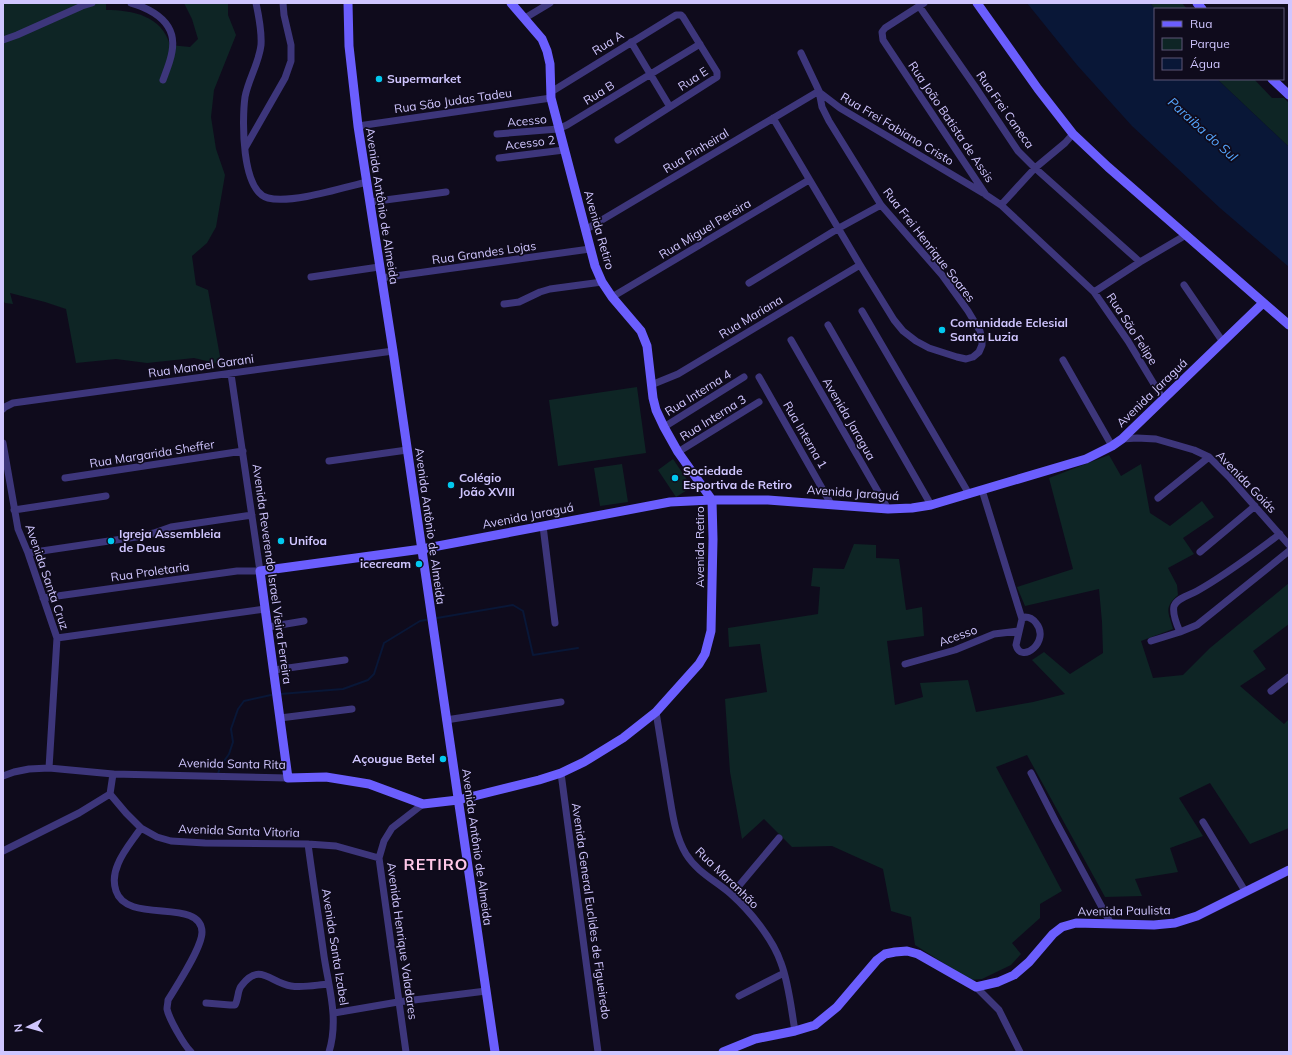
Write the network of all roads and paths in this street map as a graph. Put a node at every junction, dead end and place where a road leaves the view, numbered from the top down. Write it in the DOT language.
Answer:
graph roads {
  1 [pos="92,3"];
  2 [pos="130,3"];
  3 [pos="256,3"];
  4 [pos="282,3"];
  5 [pos="348,3"];
  6 [pos="511,3"];
  7 [pos="550,3"];
  8 [pos="977,3"];
  9 [pos="921,5"];
  10 [pos="678,15"];
  11 [pos="525,18"];
  12 [pos="3,40"];
  13 [pos="631,42"];
  14 [pos="700,44"];
  15 [pos="801,53"];
  16 [pos="650,74"];
  17 [pos="163,80"];
  18 [pos="1273,80"];
  19 [pos="819,91"];
  20 [pos="551,95"];
  21 [pos="1289,95"];
  22 [pos="670,107"];
  23 [pos="773,118"];
  24 [pos="358,126"];
  25 [pos="558,129"];
  26 [pos="497,134"];
  27 [pos="1073,134"];
  28 [pos="618,140"];
  29 [pos="245,148"];
  30 [pos="564,150"];
  31 [pos="499,158"];
  32 [pos="1035,168"];
  33 [pos="809,180"];
  34 [pos="367,182"];
  35 [pos="446,192"];
  36 [pos="986,195"];
  37 [pos="370,202"];
  38 [pos="881,205"];
  39 [pos="1001,205"];
  40 [pos="839,228"];
  41 [pos="585,230"];
  42 [pos="1186,235"];
  43 [pos="590,249"];
  44 [pos="1140,262"];
  45 [pos="860,264"];
  46 [pos="380,266"];
  47 [pos="311,277"];
  48 [pos="381,278"];
  49 [pos="602,282"];
  50 [pos="749,283"];
  51 [pos="1184,285"];
  52 [pos="1094,292"];
  53 [pos="612,297"];
  54 [pos="1263,303"];
  55 [pos="504,304"];
  56 [pos="862,311"];
  57 [pos="1289,325"];
  58 [pos="828,326"];
  59 [pos="791,340"];
  60 [pos="1224,342"];
  61 [pos="393,351"];
  62 [pos="1063,360"];
  63 [pos="232,374"];
  64 [pos="744,377"];
  65 [pos="759,377"];
  66 [pos="651,385"];
  67 [pos="1163,399"];
  68 [pos="759,402"];
  69 [pos="3,409"];
  70 [pos="664,427"];
  71 [pos="1122,439"];
  72 [pos="3,443"];
  73 [pos="1112,446"];
  74 [pos="407,450"];
  75 [pos="243,451"];
  76 [pos="678,452"];
  77 [pos="1209,457"];
  78 [pos="329,461"];
  79 [pos="5,469"];
  80 [pos="65,478"];
  81 [pos="982,490"];
  82 [pos="969,494"];
  83 [pos="106,496"];
  84 [pos="1158,498"];
  85 [pos="712,500"];
  86 [pos="831,504"];
  87 [pos="931,505"];
  88 [pos="1255,506"];
  89 [pos="888,509"];
  90 [pos="14,510"];
  91 [pos="252,515"];
  92 [pos="543,526"];
  93 [pos="1280,534"];
  94 [pos="1289,545"];
  95 [pos="422,549"];
  96 [pos="1200,552"];
  97 [pos="1289,552"];
  98 [pos="28,553"];
  99 [pos="260,571"];
  100 [pos="43,598"];
  101 [pos="265,609"];
  102 [pos="1022,619"];
  103 [pos="304,621"];
  104 [pos="555,623"];
  105 [pos="268,627"];
  106 [pos="1019,630"];
  107 [pos="1180,632"];
  108 [pos="57,638"];
  109 [pos="1151,641"];
  110 [pos="345,660"];
  111 [pos="905,664"];
  112 [pos="274,670"];
  113 [pos="1289,677"];
  114 [pos="1271,691"];
  115 [pos="561,702"];
  116 [pos="352,709"];
  117 [pos="656,712"];
  118 [pos="280,718"];
  119 [pos="446,720"];
  120 [pos="49,768"];
  121 [pos="561,773"];
  122 [pos="1031,773"];
  123 [pos="113,774"];
  124 [pos="3,776"];
  125 [pos="288,778"];
  126 [pos="110,794"];
  127 [pos="458,800"];
  128 [pos="423,804"];
  129 [pos="1203,822"];
  130 [pos="141,828"];
  131 [pos="779,838"];
  132 [pos="308,844"];
  133 [pos="3,851"];
  134 [pos="379,858"];
  135 [pos="1289,870"];
  136 [pos="1245,892"];
  137 [pos="732,894"];
  138 [pos="1111,924"];
  139 [pos="784,973"];
  140 [pos="328,984"];
  141 [pos="976,988"];
  142 [pos="486,991"];
  143 [pos="739,996"];
  144 [pos="398,1002"];
  145 [pos="206,1003"];
  146 [pos="334,1013"];
  147 [pos="795,1031"];
  148 [pos="191,1052"];
  149 [pos="329,1052"];
  150 [pos="406,1052"];
  151 [pos="495,1052"];
  152 [pos="598,1052"];
  153 [pos="723,1052"];
  154 [pos="1020,1052"];
  1 -- 12 [label="street"];
  2 -- 17 [label="street"];
  3 -- 29 [label="street"];
  4 -- 29 [label="street"];
  5 -- 24 [label="street, Avenida Antônio de Almeida"];
  6 -- 11 [label="street, Avenida Retiro"];
  7 -- 11 [label="street"];
  8 -- 27 [label="street"];
  9 -- 32 [label="street, Rua Frei Caneca"];
  9 -- 36 [label="street, Rua João Batista de Assis"];
  10 -- 13 [label="street, Rua A"];
  10 -- 14 [label="street, Rua E"];
  11 -- 20 [label="street, Avenida Retiro"];
  13 -- 16 [label="street"];
  13 -- 20 [label="street, Rua A"];
  14 -- 16 [label="street, Rua B"];
  14 -- 22 [label="street, Rua E"];
  15 -- 19 [label="street"];
  16 -- 22 [label="street"];
  16 -- 25 [label="street, Rua B"];
  18 -- 21 [label="street"];
  19 -- 23 [label="street, Rua Pinheiral"];
  19 -- 36 [label="street, Rua Frei Fabiano Cristo"];
  19 -- 38 [label="street, Rua Frei Henrique Soares"];
  20 -- 24 [label="street, Rua São Judas Tadeu"];
  20 -- 25 [label="street, Avenida Retiro"];
  22 -- 28 [label="street, Rua E"];
  23 -- 33 [label="street, Rua Frei Henrique Soares"];
  23 -- 41 [label="street, Rua Pinheiral"];
  24 -- 34 [label="street, Avenida Antônio de Almeida"];
  25 -- 26 [label="street, Acesso"];
  25 -- 30 [label="street, Avenida Retiro"];
  27 -- 32 [label="street"];
  27 -- 42 [label="street"];
  29 -- 34 [label="street"];
  30 -- 31 [label="street, Acesso 2"];
  30 -- 41 [label="street, Avenida Retiro"];
  32 -- 39 [label="street"];
  32 -- 44 [label="street, Rua Frei Caneca"];
  33 -- 40 [label="street, Rua Frei Henrique Soares"];
  33 -- 53 [label="street, Rua Miguel Pereira"];
  34 -- 37 [label="street, Avenida Antônio de Almeida"];
  35 -- 37 [label="street"];
  36 -- 39 [label="street, Rua João Batista de Assis"];
  37 -- 46 [label="street, Avenida Antônio de Almeida"];
  38 -- 40 [label="street"];
  38 -- 45 [label="street, Rua Frei Henrique Soares"];
  39 -- 52 [label="street, Rua João Batista de Assis"];
  40 -- 45 [label="street, Rua Frei Henrique Soares"];
  40 -- 50 [label="street"];
  41 -- 43 [label="street, Avenida Retiro"];
  42 -- 44 [label="street"];
  42 -- 54 [label="street"];
  43 -- 48 [label="street, Rua Grandes Lojas"];
  43 -- 49 [label="street, Avenida Retiro"];
  44 -- 52 [label="street"];
  45 -- 66 [label="street, Rua Mariana"];
  46 -- 47 [label="street"];
  46 -- 48 [label="street, Avenida Antônio de Almeida"];
  48 -- 61 [label="street, Avenida Antônio de Almeida"];
  49 -- 53 [label="street, Avenida Retiro"];
  49 -- 55 [label="street"];
  51 -- 60 [label="street"];
  52 -- 67 [label="street, Rua São Felipe"];
  53 -- 66 [label="street, Avenida Retiro"];
  54 -- 57 [label="street"];
  54 -- 60 [label="street, Avenida Jaraguá"];
  56 -- 82 [label="street"];
  58 -- 87 [label="street"];
  59 -- 89 [label="street, Avenida Jaragua"];
  60 -- 67 [label="street, Avenida Jaraguá"];
  61 -- 63 [label="street, Rua Manoel Garani"];
  61 -- 74 [label="street, Avenida Antônio de Almeida"];
  62 -- 73 [label="street"];
  63 -- 69 [label="street, Rua Manoel Garani"];
  63 -- 75 [label="street, Avenida Reverendo Israel Vieira Ferreira"];
  64 -- 70 [label="street, Rua Interna 4"];
  65 -- 86 [label="street, Rua Interna 1"];
  66 -- 70 [label="street, Avenida Retiro"];
  67 -- 71 [label="street, Avenida Jaraguá"];
  68 -- 76 [label="street, Rua Interna 3"];
  70 -- 76 [label="street, Avenida Retiro"];
  71 -- 73 [label="street, Avenida Jaraguá"];
  71 -- 77 [label="street, Avenida Goiás"];
  72 -- 79 [label="street, Avenida Santa Cruz"];
  73 -- 81 [label="street, Avenida Jaraguá"];
  74 -- 78 [label="street"];
  74 -- 95 [label="street, Avenida Antônio de Almeida"];
  75 -- 80 [label="street, Rua Margarida Sheffer"];
  75 -- 91 [label="street, Avenida Reverendo Israel Vieira Ferreira"];
  76 -- 85 [label="street, Avenida Retiro"];
  77 -- 84 [label="street"];
  77 -- 88 [label="street, Avenida Goiás"];
  79 -- 90 [label="street, Avenida Santa Cruz"];
  81 -- 82 [label="street, Avenida Jaraguá"];
  81 -- 102 [label="street"];
  82 -- 87 [label="street, Avenida Jaraguá"];
  83 -- 90 [label="street"];
  85 -- 86 [label="street, Avenida Jaraguá"];
  85 -- 92 [label="street, Avenida Jaraguá"];
  85 -- 117 [label="street, Avenida Retiro"];
  86 -- 89 [label="street, Avenida Jaraguá"];
  87 -- 89 [label="street, Avenida Jaraguá"];
  88 -- 93 [label="street, Avenida Goiás"];
  88 -- 96 [label="street"];
  90 -- 98 [label="street, Avenida Santa Cruz"];
  91 -- 98 [label="street"];
  91 -- 99 [label="street, Avenida Reverendo Israel Vieira Ferreira"];
  92 -- 95 [label="street, Avenida Jaraguá"];
  92 -- 104 [label="street"];
  93 -- 94 [label="street, Avenida Goiás"];
  93 -- 107 [label="street"];
  95 -- 99 [label="street, Avenida Jaraguá"];
  95 -- 119 [label="street, Avenida Antônio de Almeida"];
  97 -- 107 [label="street"];
  98 -- 100 [label="street, Avenida Santa Cruz"];
  99 -- 100 [label="street, Rua Proletaria"];
  99 -- 101 [label="street, Avenida Reverendo Israel Vieira Ferreira"];
  100 -- 108 [label="street, Avenida Santa Cruz"];
  101 -- 105 [label="street, Avenida Reverendo Israel Vieira Ferreira"];
  101 -- 108 [label="street"];
  102 -- 106 [label="street"];
  102 -- 106 [label="street"];
  103 -- 105 [label="street"];
  105 -- 112 [label="street, Avenida Reverendo Israel Vieira Ferreira"];
  106 -- 111 [label="street, Acesso"];
  107 -- 109 [label="street"];
  108 -- 120 [label="street, Avenida Santa Cruz"];
  110 -- 112 [label="street"];
  112 -- 118 [label="street, Avenida Reverendo Israel Vieira Ferreira"];
  113 -- 114 [label="street"];
  115 -- 119 [label="street"];
  116 -- 118 [label="street"];
  117 -- 121 [label="street, Avenida Retiro"];
  117 -- 137 [label="street, Rua Maranhão"];
  118 -- 125 [label="street, Avenida Reverendo Israel Vieira Ferreira"];
  119 -- 127 [label="street, Avenida Antônio de Almeida"];
  120 -- 123 [label="street, Avenida Santa Rita"];
  120 -- 124 [label="street, Avenida Santa Rita"];
  121 -- 127 [label="street, Avenida Retiro"];
  121 -- 152 [label="street, Avenida General Euclides de Figueiredo"];
  122 -- 138 [label="street"];
  123 -- 125 [label="street, Avenida Santa Rita"];
  123 -- 126 [label="street"];
  125 -- 128 [label="street, Avenida Santa Rita"];
  126 -- 130 [label="street, Avenida Santa Vitoria"];
  126 -- 133 [label="street"];
  127 -- 128 [label="street, Avenida Santa Rita"];
  127 -- 142 [label="street, Avenida Antônio de Almeida"];
  128 -- 134 [label="street, Avenida Henrique Valadares"];
  129 -- 136 [label="street"];
  130 -- 132 [label="street, Avenida Santa Vitoria"];
  130 -- 148 [label="street"];
  131 -- 137 [label="street"];
  132 -- 134 [label="street, Avenida Santa Vitoria"];
  132 -- 140 [label="street, Avenida Santa Izabel"];
  134 -- 144 [label="street, Avenida Henrique Valadares"];
  135 -- 136 [label="street, Avenida Paulista"];
  136 -- 138 [label="street, Avenida Paulista"];
  137 -- 139 [label="street, Rua Maranhão"];
  138 -- 141 [label="street, Avenida Paulista"];
  139 -- 143 [label="street"];
  139 -- 147 [label="street, Rua Maranhão"];
  140 -- 145 [label="street"];
  140 -- 146 [label="street, Avenida Santa Izabel"];
  141 -- 147 [label="street"];
  141 -- 154 [label="street"];
  142 -- 144 [label="street"];
  142 -- 151 [label="street, Avenida Antônio de Almeida"];
  144 -- 146 [label="street"];
  144 -- 150 [label="street, Avenida Henrique Valadares"];
  146 -- 149 [label="street, Avenida Santa Izabel"];
  147 -- 153 [label="street"];
}
